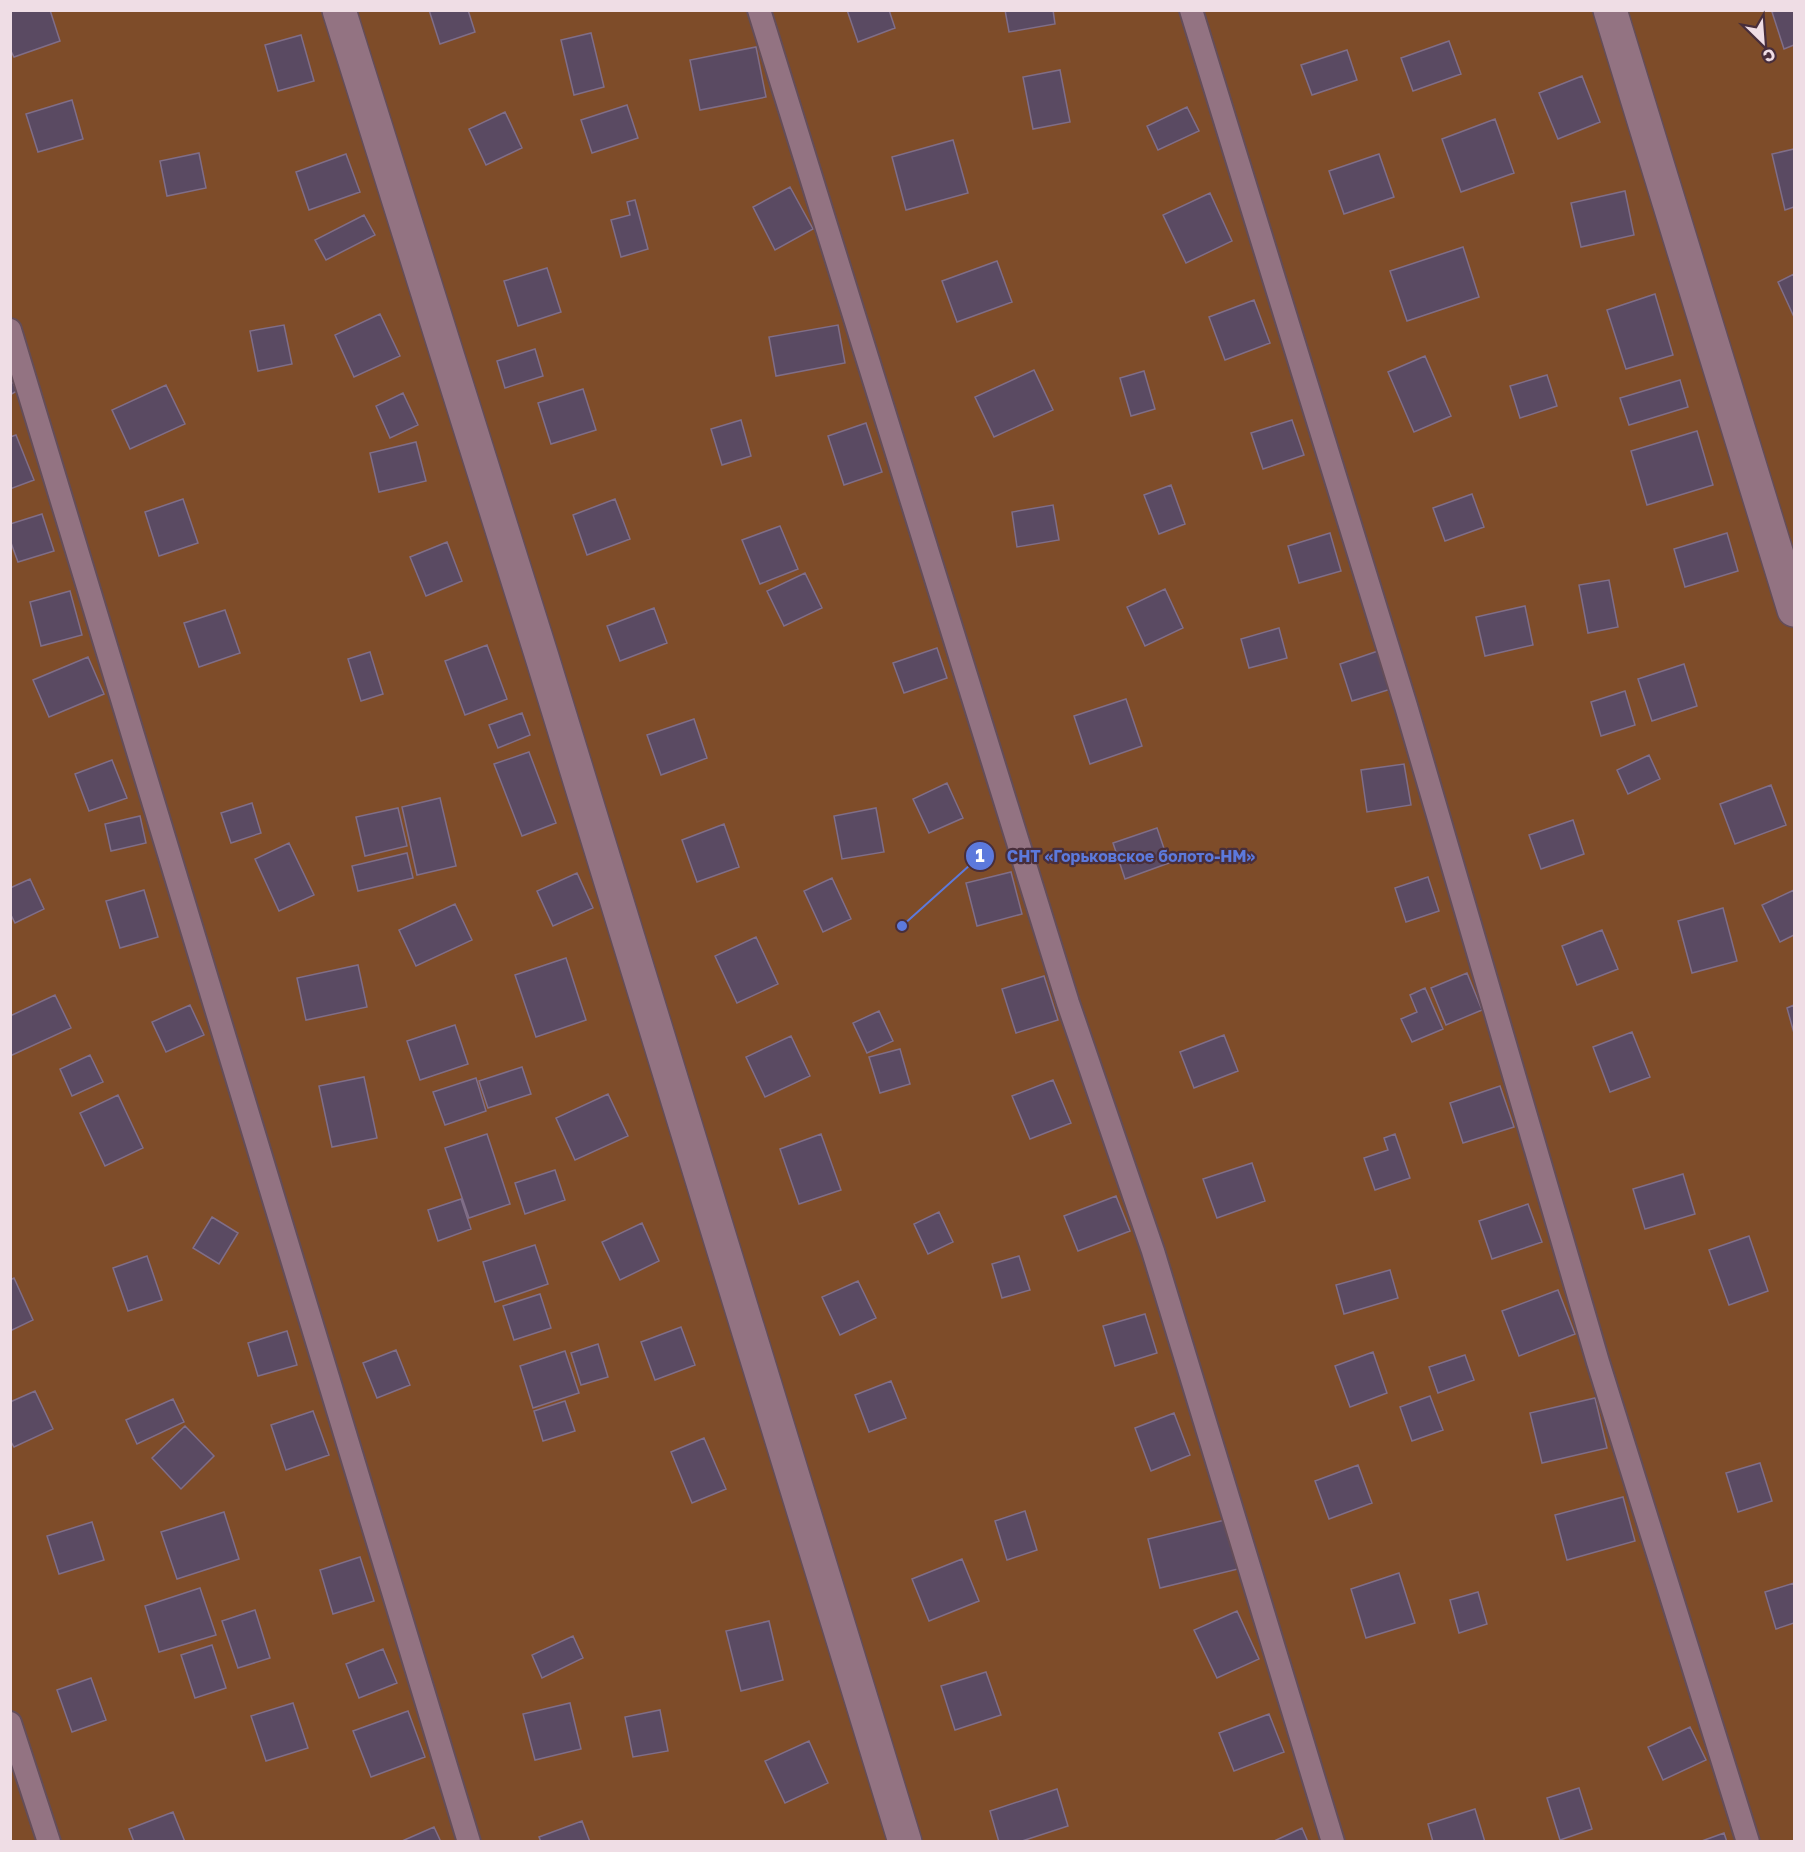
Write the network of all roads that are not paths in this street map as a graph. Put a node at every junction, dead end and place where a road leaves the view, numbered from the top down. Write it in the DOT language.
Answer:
graph roads {
  1 [pos="339,10"];
  2 [pos="759,10"];
  3 [pos="1191,10"];
  4 [pos="1610,10"];
  5 [pos="10,330"];
  6 [pos="1794,610"];
  7 [pos="10,1723"];
  8 [pos="49,1842"];
  9 [pos="469,1842"];
  10 [pos="905,1842"];
  11 [pos="1333,1842"];
  12 [pos="1748,1842"];
  1 -- 10 [label="street"];
  2 -- 11 [label="lane"];
  3 -- 12 [label="lane"];
  4 -- 6 [label="street"];
  5 -- 9 [label="lane"];
  7 -- 8 [label="lane"];
}
